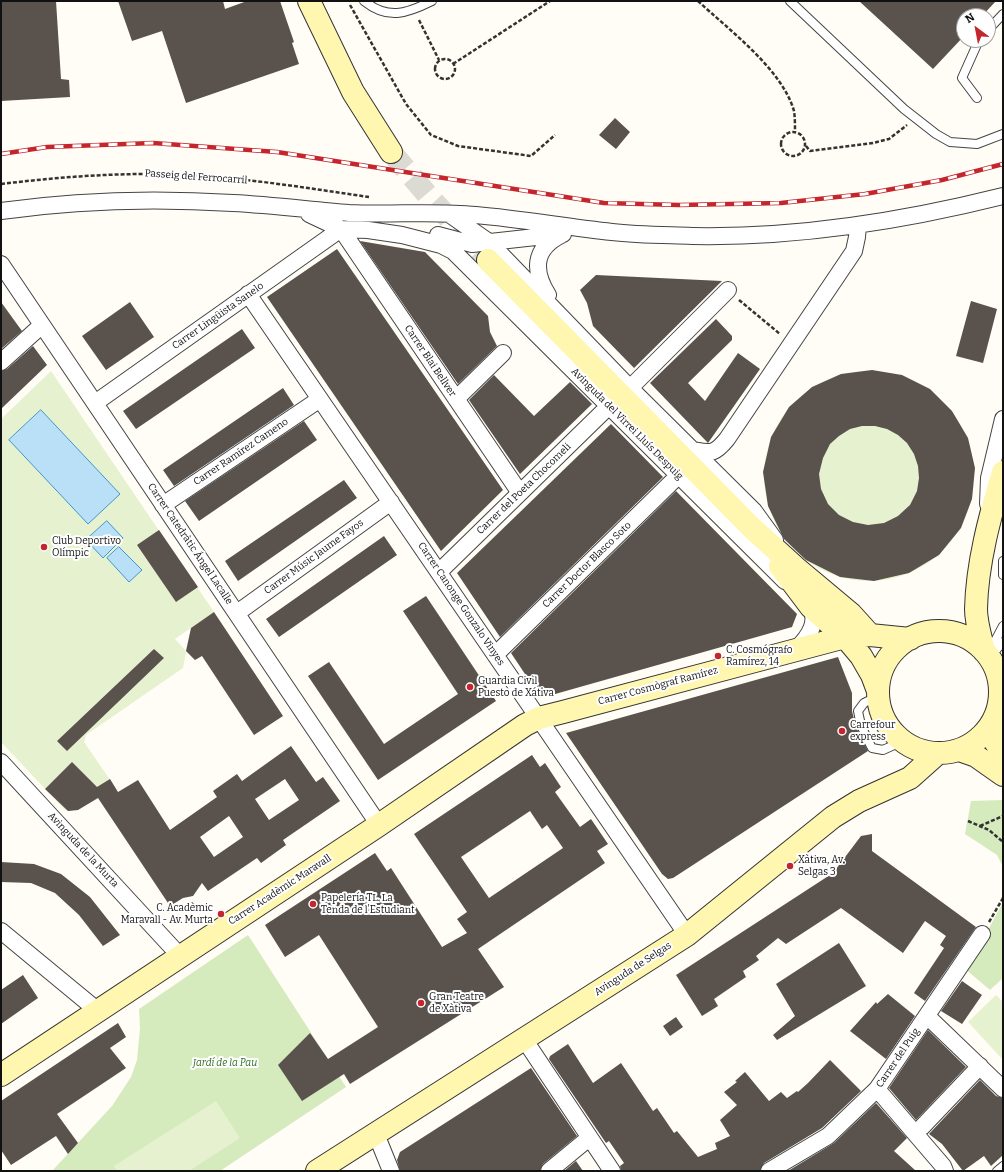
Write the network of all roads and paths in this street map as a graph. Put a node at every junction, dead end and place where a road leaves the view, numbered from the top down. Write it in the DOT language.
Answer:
graph roads {
  1 [pos="309,1"];
  2 [pos="364,1"];
  3 [pos="432,1"];
  4 [pos="550,1"];
  5 [pos="698,1"];
  6 [pos="790,1"];
  7 [pos="350,5"];
  8 [pos="1003,14"];
  9 [pos="419,20"];
  10 [pos="996,21"];
  11 [pos="975,48"];
  12 [pos="439,60"];
  13 [pos="454,64"];
  14 [pos="976,98"];
  15 [pos="915,118"];
  16 [pos="795,132"];
  17 [pos="1003,134"];
  18 [pos="555,135"];
  19 [pos="806,146"];
  20 [pos="392,152"];
  21 [pos="1,184"];
  22 [pos="376,198"];
  23 [pos="1000,199"];
  24 [pos="293,208"];
  25 [pos="1,211"];
  26 [pos="448,214"];
  27 [pos="858,225"];
  28 [pos="341,229"];
  29 [pos="612,232"];
  30 [pos="563,234"];
  31 [pos="402,235"];
  32 [pos="488,251"];
  33 [pos="1,264"];
  34 [pos="7,286"];
  35 [pos="728,290"];
  36 [pos="248,294"];
  37 [pos="557,311"];
  38 [pos="42,325"];
  39 [pos="792,344"];
  40 [pos="503,354"];
  41 [pos="1,362"];
  42 [pos="630,388"];
  43 [pos="456,398"];
  44 [pos="320,399"];
  45 [pos="95,403"];
  46 [pos="609,406"];
  47 [pos="1003,419"];
  48 [pos="692,450"];
  49 [pos="1003,472"];
  50 [pos="679,475"];
  51 [pos="520,493"];
  52 [pos="391,502"];
  53 [pos="163,505"];
  54 [pos="988,524"];
  55 [pos="752,528"];
  56 [pos="1003,561"];
  57 [pos="796,568"];
  58 [pos="439,572"];
  59 [pos="1003,575"];
  60 [pos="978,582"];
  61 [pos="811,607"];
  62 [pos="236,613"];
  63 [pos="1003,626"];
  64 [pos="942,631"];
  65 [pos="870,635"];
  66 [pos="845,637"];
  67 [pos="910,639"];
  68 [pos="796,649"];
  69 [pos="495,655"];
  70 [pos="995,658"];
  71 [pos="878,694"];
  72 [pos="1001,694"];
  73 [pos="539,718"];
  74 [pos="992,723"];
  75 [pos="959,750"];
  76 [pos="938,753"];
  77 [pos="1003,754"];
  78 [pos="1,762"];
  79 [pos="1003,775"];
  80 [pos="1003,816"];
  81 [pos="968,821"];
  82 [pos="379,825"];
  83 [pos="980,826"];
  84 [pos="1003,842"];
  85 [pos="1003,898"];
  86 [pos="1,931"];
  87 [pos="687,934"];
  88 [pos="982,934"];
  89 [pos="180,956"];
  90 [pos="98,1011"];
  91 [pos="927,1016"];
  92 [pos="524,1039"];
  93 [pos="980,1066"];
  94 [pos="1,1075"];
  95 [pos="1003,1089"];
  96 [pos="878,1091"];
  97 [pos="922,1128"];
  98 [pos="376,1134"];
  99 [pos="589,1138"];
  100 [pos="1003,1166"];
  101 [pos="317,1171"];
  102 [pos="391,1171"];
  103 [pos="549,1171"];
  104 [pos="612,1171"];
  105 [pos="769,1171"];
  106 [pos="945,1171"];
  107 [pos="997,1171"];
  1 -- 20 [label="street"];
  2 -- 3 [label="lane"];
  4 -- 13 [label="path"];
  5 -- 16 [label="path"];
  6 -- 15 [label="lane"];
  7 -- 18 [label="path"];
  8 -- 10 [label="lane"];
  9 -- 12 [label="path"];
  11 -- 14 [label="lane"];
  12 -- 13 [label="path"];
  12 -- 13 [label="path"];
  15 -- 17 [label="lane"];
  15 -- 19 [label="path"];
  16 -- 19 [label="path"];
  16 -- 19 [label="path"];
  21 -- 22 [label="path, Passeig del Ferrocarril"];
  23 -- 27 [label="street"];
  24 -- 25 [label="street"];
  24 -- 26 [label="street"];
  24 -- 28 [label="street"];
  26 -- 29 [label="street"];
  26 -- 32 [label="street, Avinguda del Virrei Lluís Despuig"];
  27 -- 29 [label="street"];
  27 -- 39 [label="street"];
  28 -- 31 [label="street"];
  28 -- 36 [label="street, Carrer Lingüista Sanelo"];
  28 -- 43 [label="street, Carrer Blai Bellver"];
  29 -- 30 [label="street"];
  30 -- 32 [label="street"];
  30 -- 37 [label="street"];
  31 -- 32 [label="street"];
  31 -- 46 [label="street, Avinguda del Virrei Lluís Despuig"];
  32 -- 37 [label="street, Avinguda del Virrei Lluís Despuig"];
  32 -- 55 [label="street, Avinguda del Virrei Lluís Despuig"];
  33 -- 34 [label="street, Carrer Catedràtic Ángel Lacalle"];
  34 -- 38 [label="street, Carrer Catedràtic Ángel Lacalle"];
  35 -- 39 [label="path"];
  35 -- 42 [label="street"];
  36 -- 44 [label="street, Carrer Canonge Gonzalo Vinyes"];
  36 -- 45 [label="street, Carrer Lingüista Sanelo"];
  37 -- 42 [label="street, Avinguda del Virrei Lluís Despuig"];
  38 -- 41 [label="street"];
  38 -- 45 [label="street, Carrer Catedràtic Ángel Lacalle"];
  39 -- 48 [label="street"];
  40 -- 43 [label="street"];
  42 -- 48 [label="street, Avinguda del Virrei Lluís Despuig"];
  43 -- 51 [label="street, Carrer Blai Bellver"];
  44 -- 52 [label="street, Carrer Canonge Gonzalo Vinyes"];
  44 -- 53 [label="street, Carrer Ramírez Cameno"];
  45 -- 53 [label="street, Carrer Catedràtic Ángel Lacalle"];
  46 -- 50 [label="street, Avinguda del Virrei Lluís Despuig"];
  46 -- 51 [label="street, Carrer del Poeta Chocomeli"];
  47 -- 54 [label="street"];
  48 -- 57 [label="street, Avinguda del Virrei Lluís Despuig"];
  49 -- 54 [label="street"];
  50 -- 61 [label="street, Avinguda del Virrei Lluís Despuig"];
  50 -- 69 [label="street, Carrer Doctor Blasco Soto"];
  51 -- 58 [label="street, Carrer del Poeta Chocomeli"];
  52 -- 58 [label="street, Carrer Canonge Gonzalo Vinyes"];
  52 -- 62 [label="street, Carrer Músic Jaume Fayos"];
  53 -- 62 [label="street, Carrer Catedràtic Ángel Lacalle"];
  54 -- 60 [label="street"];
  55 -- 57 [label="street, Avinguda del Virrei Lluís Despuig"];
  55 -- 61 [label="street, Avinguda del Virrei Lluís Despuig"];
  56 -- 59 [label="lane"];
  57 -- 65 [label="street, Avinguda del Virrei Lluís Despuig"];
  58 -- 69 [label="street, Carrer Canonge Gonzalo Vinyes"];
  60 -- 64 [label="street"];
  60 -- 70 [label="street"];
  61 -- 66 [label="street, Avinguda del Virrei Lluís Despuig"];
  61 -- 68 [label="street"];
  62 -- 82 [label="street, Carrer Catedràtic Ángel Lacalle"];
  63 -- 70 [label="lane"];
  64 -- 67 [label="street"];
  64 -- 70 [label="street"];
  65 -- 66 [label="street, Carrer Cosmògraf Ramírez"];
  65 -- 67 [label="street"];
  66 -- 68 [label="street, Carrer Cosmògraf Ramírez"];
  66 -- 71 [label="street, Avinguda del Virrei Lluís Despuig"];
  67 -- 71 [label="street"];
  68 -- 73 [label="street, Carrer Cosmògraf Ramírez"];
  69 -- 73 [label="street, Carrer Canonge Gonzalo Vinyes"];
  70 -- 72 [label="street"];
  71 -- 76 [label="street"];
  72 -- 74 [label="street"];
  73 -- 82 [label="street, Carrer Acadèmic Maravall"];
  73 -- 87 [label="street, Carrer Canonge Gonzalo Vinyes"];
  74 -- 75 [label="street"];
  74 -- 77 [label="street"];
  75 -- 76 [label="street"];
  75 -- 79 [label="street"];
  76 -- 87 [label="street, Avinguda de Selgas"];
  78 -- 89 [label="street, Avinguda de la Murta"];
  80 -- 83 [label="path"];
  81 -- 83 [label="path"];
  82 -- 89 [label="street, Carrer Acadèmic Maravall"];
  83 -- 84 [label="path"];
  85 -- 88 [label="path"];
  86 -- 90 [label="street"];
  87 -- 92 [label="street, Avinguda de Selgas"];
  88 -- 91 [label="street, Carrer del Puig"];
  89 -- 90 [label="street, Carrer Acadèmic Maravall"];
  90 -- 94 [label="street, Carrer Acadèmic Maravall"];
  91 -- 93 [label="street"];
  91 -- 96 [label="street, Carrer del Puig"];
  92 -- 98 [label="street, Avinguda de Selgas"];
  92 -- 99 [label="street"];
  93 -- 95 [label="street"];
  93 -- 97 [label="street"];
  96 -- 105 [label="street, Carrer del Puig"];
  96 -- 106 [label="street"];
  98 -- 101 [label="street, Avinguda de Selgas"];
  98 -- 102 [label="street"];
  99 -- 103 [label="street"];
  99 -- 104 [label="street"];
  100 -- 107 [label="lane"];
}
